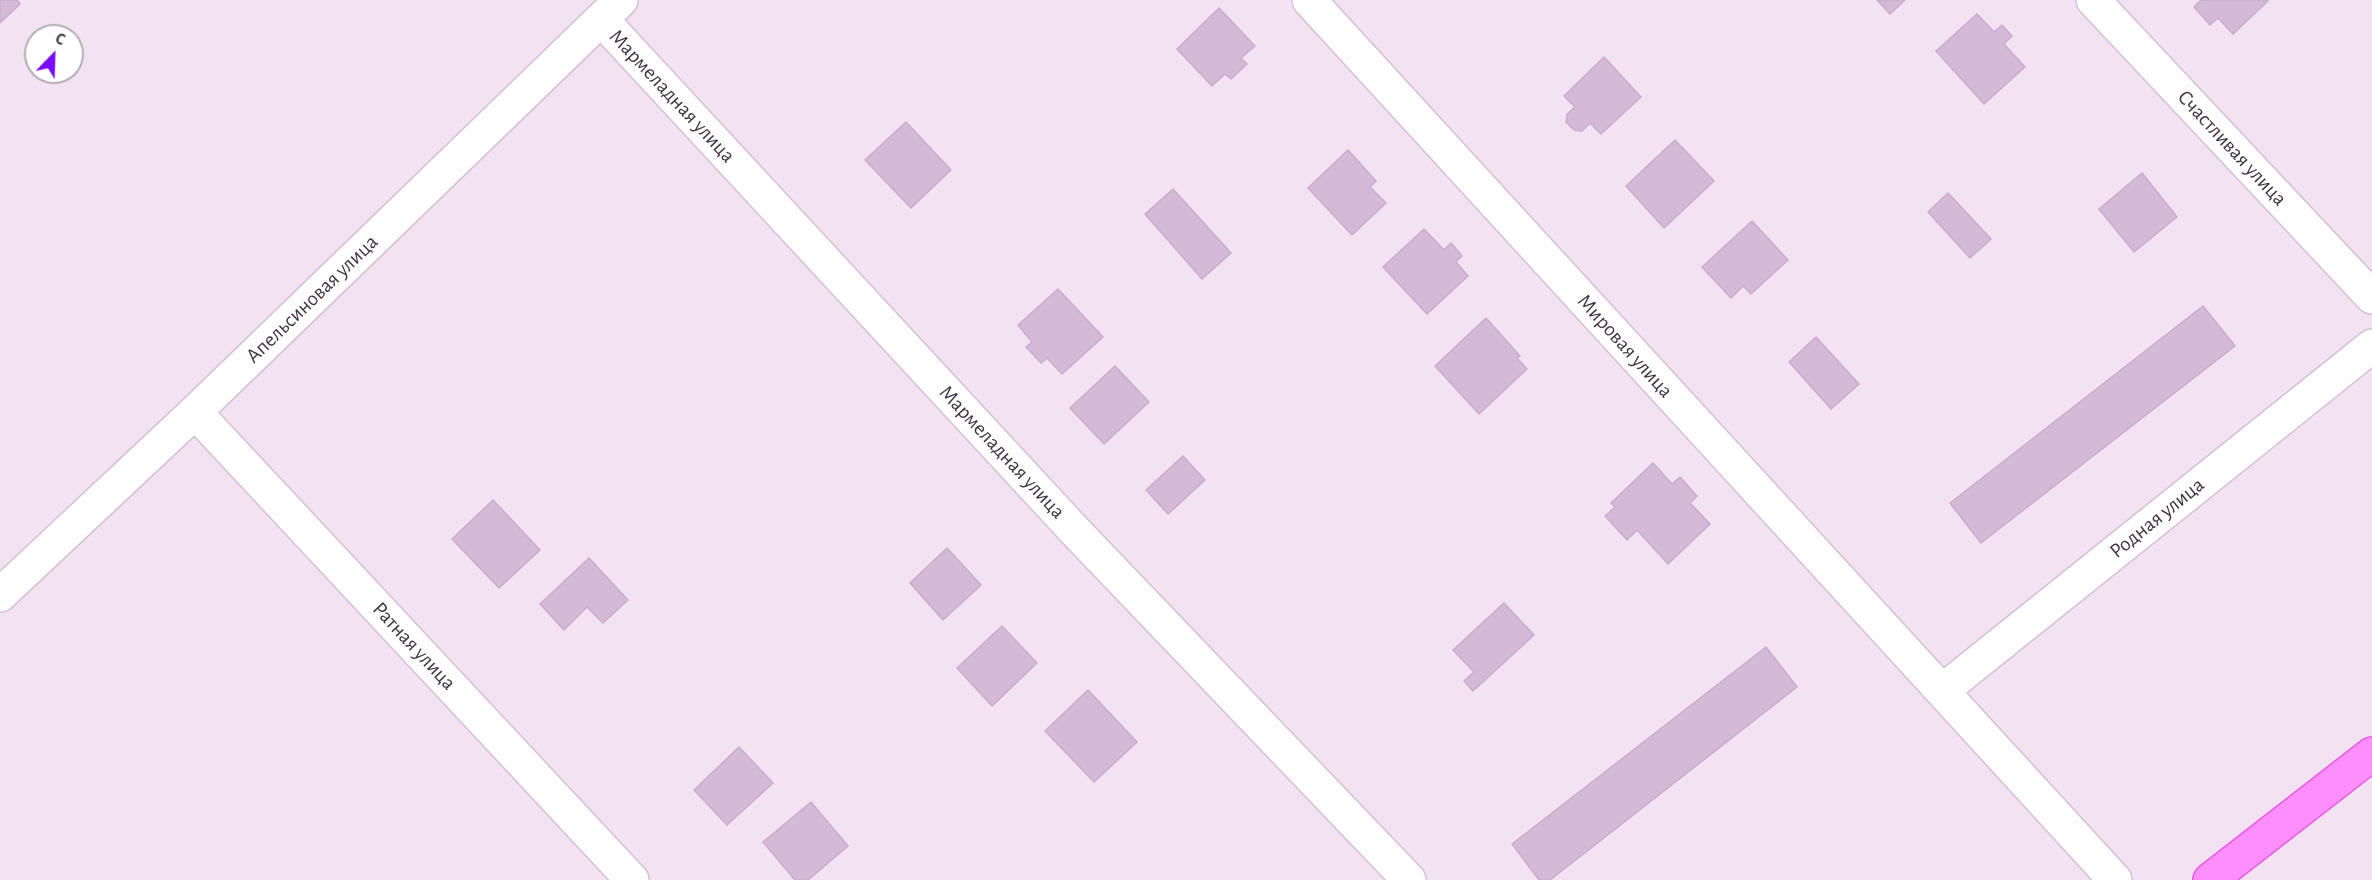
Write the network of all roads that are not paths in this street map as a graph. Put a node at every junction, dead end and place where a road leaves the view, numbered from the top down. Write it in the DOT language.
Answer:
graph roads {
  1 [pos="1309,0"];
  2 [pos="2093,0"];
  3 [pos="611,10"];
  4 [pos="2372,297"];
  5 [pos="2372,346"];
  6 [pos="195,412"];
  7 [pos="0,595"];
  8 [pos="1942,691"];
  9 [pos="2372,754"];
  10 [pos="632,880"];
  11 [pos="1409,880"];
  12 [pos="2115,880"];
  13 [pos="2210,880"];
  1 -- 8 [label="street, Мировая улица"];
  2 -- 4 [label="street, Счастливая улица"];
  3 -- 6 [label="street, Апельсиновая улица"];
  3 -- 11 [label="street, Мармеладная улица"];
  5 -- 8 [label="street, Родная улица"];
  6 -- 7 [label="street, Апельсиновая улица"];
  6 -- 10 [label="street, Ратная улица"];
  8 -- 12 [label="street, Мировая улица"];
  9 -- 13 [label="main road"];
}
